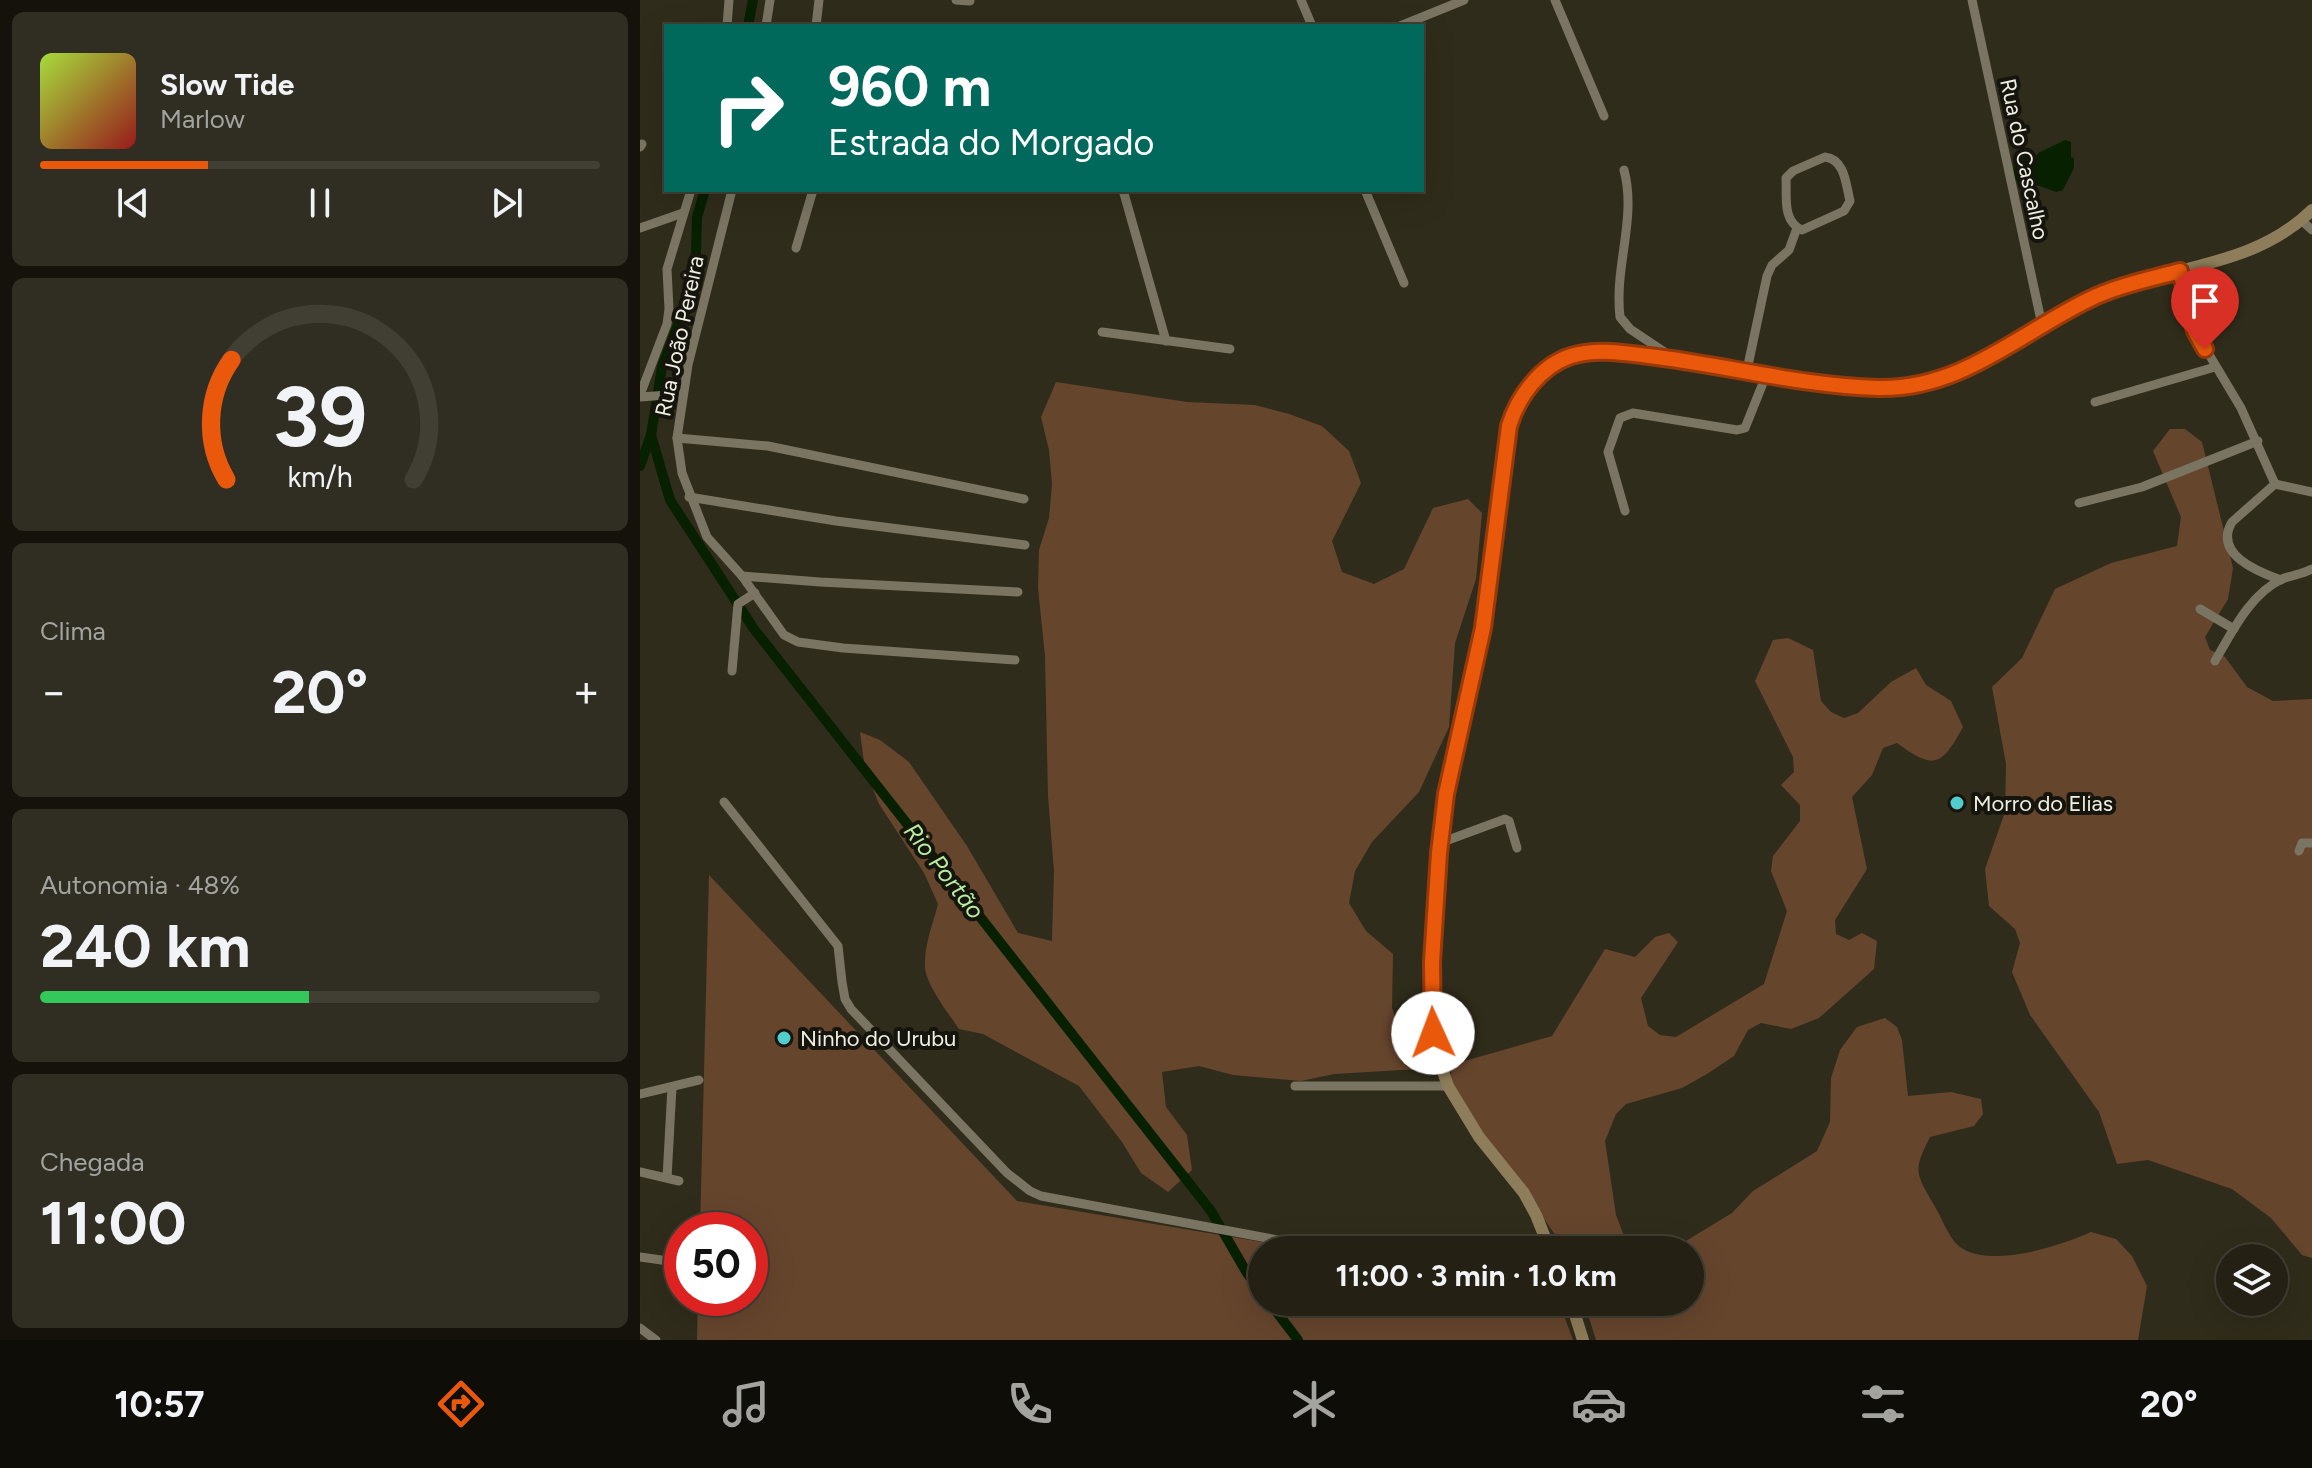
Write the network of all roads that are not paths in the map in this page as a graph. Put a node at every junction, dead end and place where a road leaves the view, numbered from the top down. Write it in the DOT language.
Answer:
graph roads {
  1 [pos="729,0"];
  2 [pos="770,0"];
  3 [pos="819,0"];
  4 [pos="956,0"];
  5 [pos="1301,0"];
  6 [pos="1464,0"];
  7 [pos="1555,0"];
  8 [pos="1972,0"];
  9 [pos="970,1"];
  10 [pos="727,24"];
  11 [pos="766,24"];
  12 [pos="816,24"];
  13 [pos="1311,24"];
  14 [pos="1405,24"];
  15 [pos="1604,116"];
  16 [pos="1624,170"];
  17 [pos="690,192"];
  18 [pos="732,192"];
  19 [pos="812,192"];
  20 [pos="1124,192"];
  21 [pos="1366,192"];
  22 [pos="683,213"];
  23 [pos="2308,216"];
  24 [pos="640,228"];
  25 [pos="1797,228"];
  26 [pos="2312,230"];
  27 [pos="796,248"];
  28 [pos="2180,271"];
  29 [pos="1404,283"];
  30 [pos="2042,325"];
  31 [pos="1102,332"];
  32 [pos="1166,341"];
  33 [pos="1230,349"];
  34 [pos="1674,359"];
  35 [pos="2215,367"];
  36 [pos="1747,370"];
  37 [pos="1767,373"];
  38 [pos="682,394"];
  39 [pos="643,396"];
  40 [pos="2095,402"];
  41 [pos="677,438"];
  42 [pos="2258,441"];
  43 [pos="2275,484"];
  44 [pos="2312,492"];
  45 [pos="689,497"];
  46 [pos="1024,499"];
  47 [pos="2079,503"];
  48 [pos="1625,511"];
  49 [pos="1025,545"];
  50 [pos="2312,569"];
  51 [pos="740,574"];
  52 [pos="2281,580"];
  53 [pos="1018,592"];
  54 [pos="755,593"];
  55 [pos="2200,609"];
  56 [pos="2234,629"];
  57 [pos="1015,660"];
  58 [pos="2215,661"];
  59 [pos="732,671"];
  60 [pos="724,802"];
  61 [pos="1440,843"];
  62 [pos="2312,843"];
  63 [pos="1517,848"];
  64 [pos="2299,851"];
  65 [pos="699,1080"];
  66 [pos="1295,1086"];
  67 [pos="1448,1086"];
  68 [pos="672,1087"];
  69 [pos="640,1094"];
  70 [pos="640,1172"];
  71 [pos="667,1178"];
  72 [pos="679,1181"];
  73 [pos="1254,1236"];
  74 [pos="1544,1236"];
  75 [pos="640,1257"];
  76 [pos="664,1260"];
  77 [pos="1575,1316"];
  78 [pos="640,1328"];
  79 [pos="656,1340"];
  80 [pos="1583,1340"];
  1 -- 10 [label="street"];
  2 -- 11 [label="street"];
  3 -- 12 [label="street"];
  4 -- 9 [label="street"];
  5 -- 13 [label="street"];
  6 -- 14 [label="street"];
  7 -- 15 [label="street"];
  8 -- 30 [label="street, Rua do Cascalho"];
  16 -- 34 [label="street"];
  17 -- 22 [label="street"];
  18 -- 38 [label="street, Rua João Pereira"];
  19 -- 27 [label="street"];
  20 -- 32 [label="street"];
  21 -- 29 [label="street"];
  22 -- 24 [label="street"];
  22 -- 39 [label="street"];
  23 -- 26 [label="street"];
  23 -- 28 [label="main road"];
  25 -- 25 [label="street"];
  25 -- 36 [label="street"];
  28 -- 30 [label="main road"];
  28 -- 35 [label="street"];
  30 -- 37 [label="main road"];
  31 -- 32 [label="street"];
  32 -- 33 [label="street"];
  34 -- 36 [label="main road"];
  34 -- 61 [label="main road"];
  35 -- 40 [label="street"];
  35 -- 42 [label="street"];
  36 -- 37 [label="main road"];
  37 -- 48 [label="street"];
  38 -- 39 [label="street"];
  38 -- 41 [label="street, Rua João Pereira"];
  41 -- 45 [label="street, Rua João Pereira"];
  41 -- 46 [label="street"];
  42 -- 43 [label="street"];
  42 -- 47 [label="street"];
  43 -- 44 [label="street"];
  43 -- 52 [label="street"];
  45 -- 49 [label="street"];
  45 -- 51 [label="street, Rua João Pereira"];
  50 -- 52 [label="street"];
  51 -- 53 [label="street"];
  51 -- 54 [label="street, Rua João Pereira"];
  52 -- 56 [label="street"];
  54 -- 57 [label="street, Rua João Pereira"];
  54 -- 59 [label="street"];
  55 -- 56 [label="street"];
  56 -- 58 [label="street"];
  60 -- 73 [label="street"];
  61 -- 63 [label="street"];
  61 -- 67 [label="main road"];
  62 -- 64 [label="street"];
  65 -- 68 [label="street"];
  66 -- 67 [label="street"];
  67 -- 74 [label="main road"];
  68 -- 69 [label="street"];
  68 -- 71 [label="street"];
  70 -- 71 [label="street"];
  71 -- 72 [label="street"];
  75 -- 76 [label="street"];
  77 -- 80 [label="main road"];
  78 -- 79 [label="street"];
}
